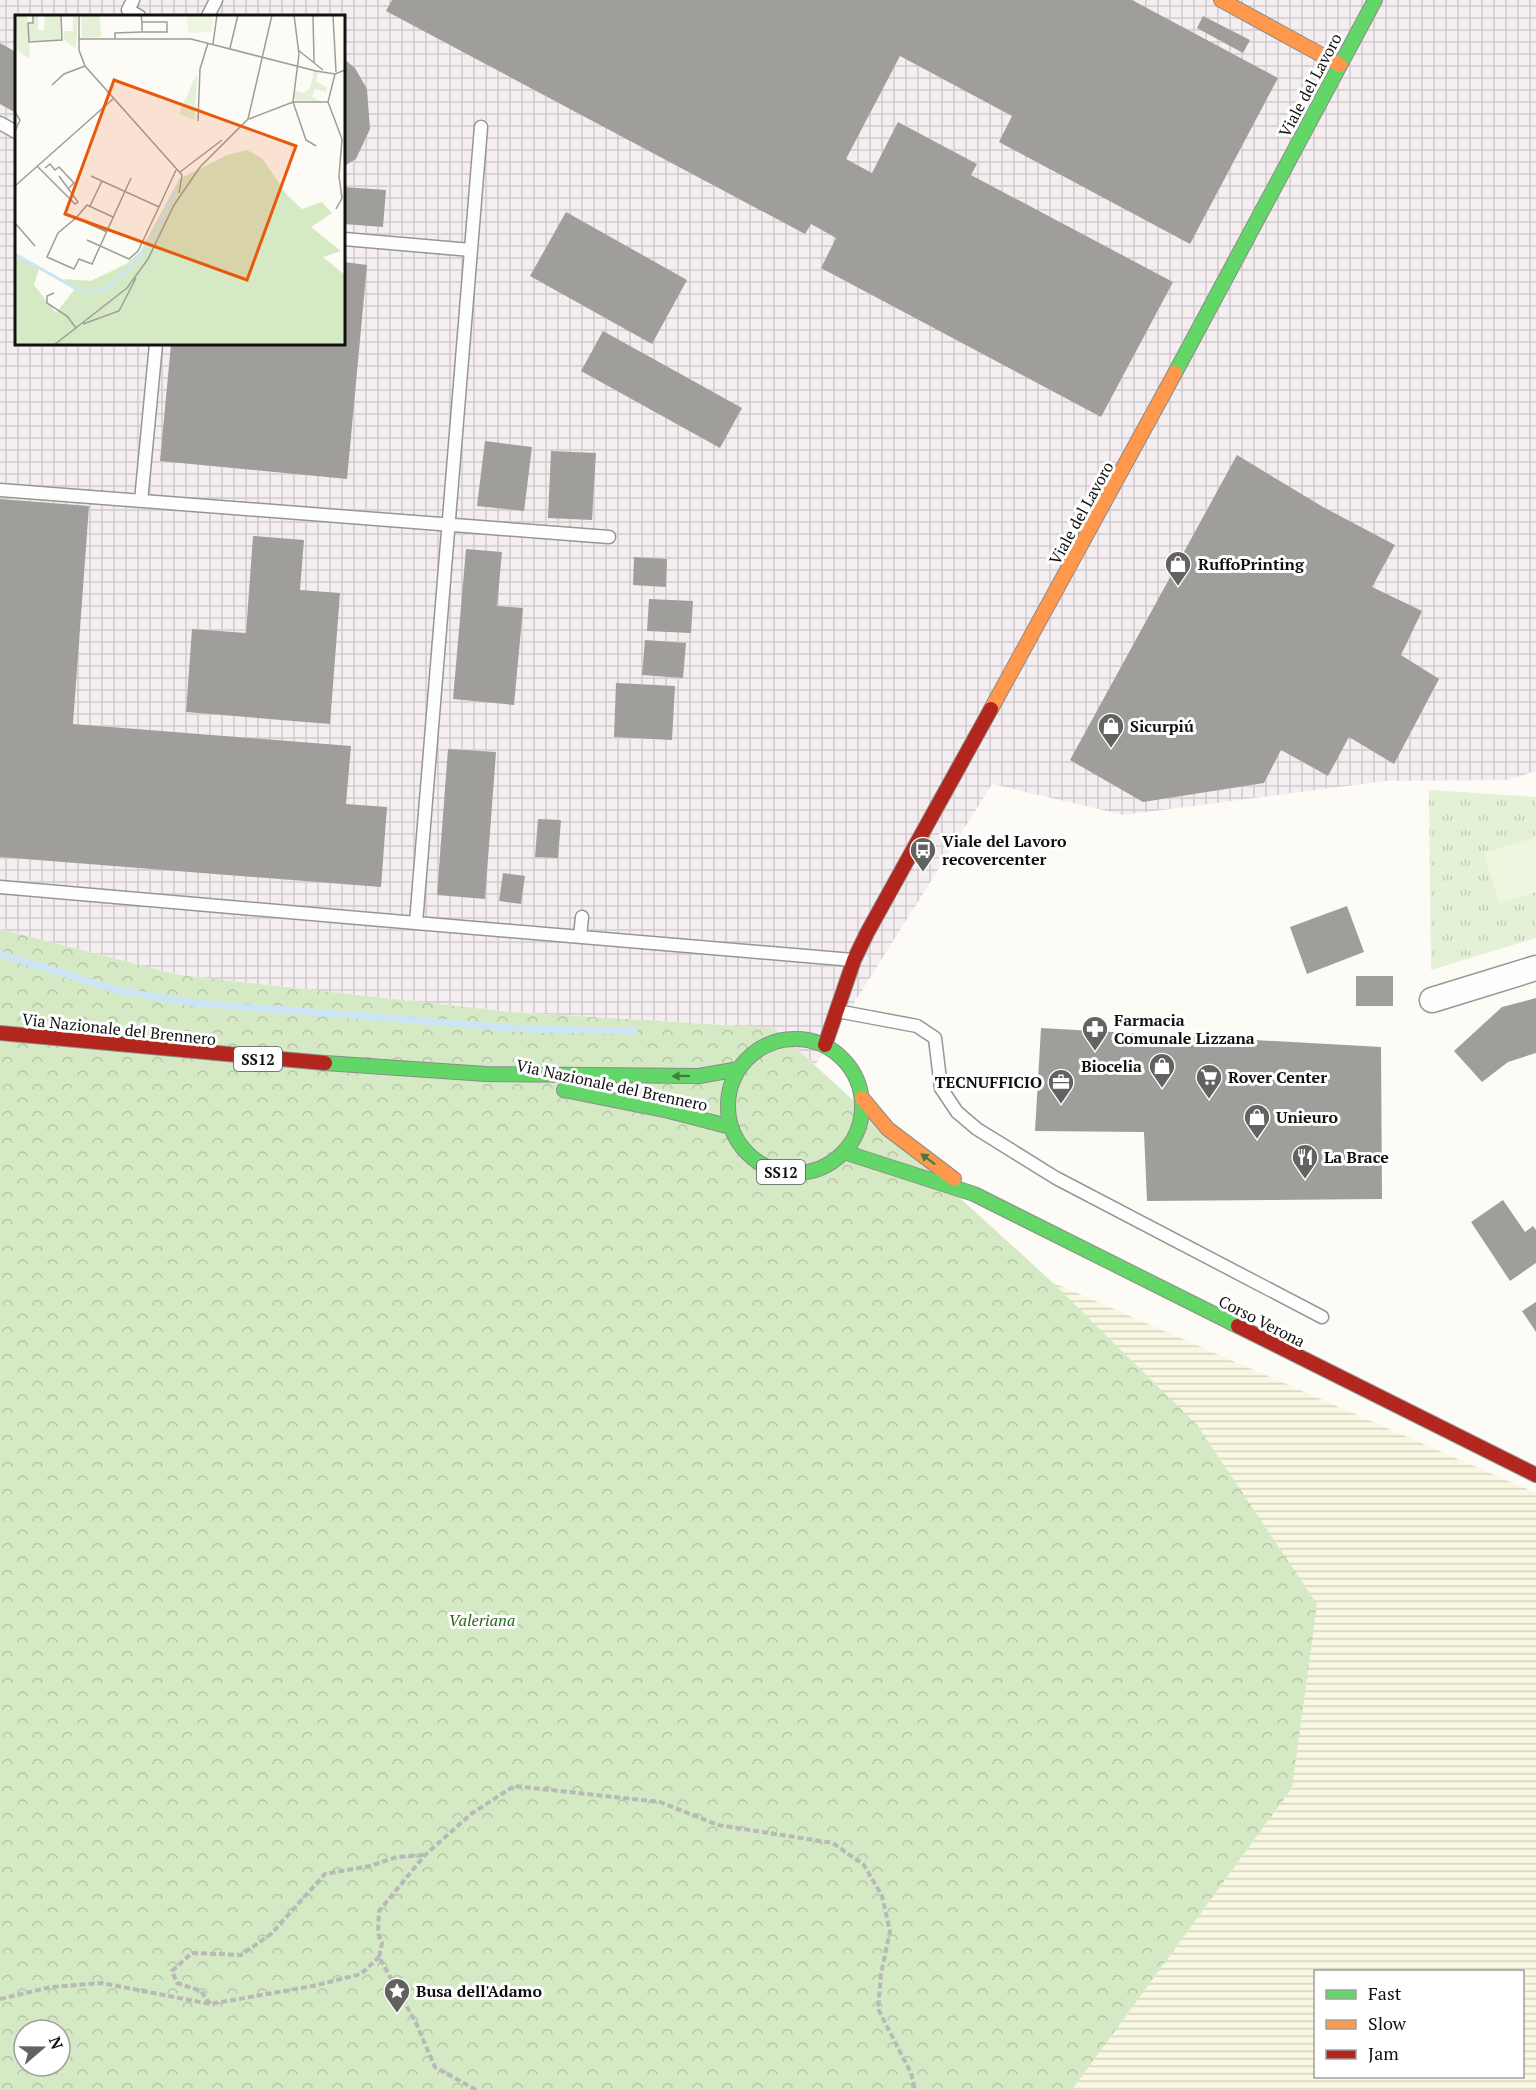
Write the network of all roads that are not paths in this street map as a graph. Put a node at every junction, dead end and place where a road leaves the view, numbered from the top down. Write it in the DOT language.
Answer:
graph roads {
  1 [pos="133,0"];
  2 [pos="216,0"];
  3 [pos="1221,0"];
  4 [pos="1375,0"];
  5 [pos="137,15"];
  6 [pos="208,15"];
  7 [pos="1340,65"];
  8 [pos="0,123"];
  9 [pos="482,128"];
  10 [pos="15,131"];
  11 [pos="345,239"];
  12 [pos="471,250"];
  13 [pos="156,345"];
  14 [pos="0,490"];
  15 [pos="141,501"];
  16 [pos="448,525"];
  17 [pos="609,537"];
  18 [pos="0,887"];
  19 [pos="582,917"];
  20 [pos="416,923"];
  21 [pos="580,937"];
  22 [pos="854,960"];
  23 [pos="1536,968"];
  24 [pos="1432,1000"];
  25 [pos="836,1011"];
  26 [pos="0,1033"];
  27 [pos="825,1045"];
  28 [pos="739,1069"];
  29 [pos="486,1074"];
  30 [pos="862,1098"];
  31 [pos="731,1127"];
  32 [pos="844,1152"];
  33 [pos="974,1194"];
  34 [pos="1322,1317"];
  35 [pos="1536,1474"];
  1 -- 5 [label="lane"];
  2 -- 6 [label="lane"];
  3 -- 7 [label="main road"];
  4 -- 7 [label="main road, Viale del Lavoro"];
  7 -- 22 [label="main road, Viale del Lavoro"];
  8 -- 10 [label="lane"];
  9 -- 12 [label="lane"];
  11 -- 12 [label="lane"];
  12 -- 16 [label="lane"];
  13 -- 15 [label="lane"];
  14 -- 15 [label="lane"];
  15 -- 16 [label="lane"];
  16 -- 17 [label="lane"];
  16 -- 20 [label="lane"];
  18 -- 20 [label="lane"];
  19 -- 21 [label="lane"];
  20 -- 21 [label="lane"];
  21 -- 22 [label="lane"];
  22 -- 25 [label="main road, Viale del Lavoro"];
  23 -- 24 [label="street"];
  25 -- 27 [label="main road, Viale del Lavoro"];
  25 -- 34 [label="lane"];
  26 -- 29 [label="main road, Via Nazionale del Brennero / SS12"];
  27 -- 28 [label="main road, SS12"];
  27 -- 30 [label="main road, SS12"];
  28 -- 29 [label="main road, Via Nazionale del Brennero / SS12, one-way"];
  28 -- 31 [label="main road, SS12"];
  29 -- 31 [label="main road, Via Nazionale del Brennero / SS12"];
  30 -- 32 [label="main road, SS12"];
  33 -- 30 [label="main road, SS12, one-way"];
  31 -- 32 [label="main road, SS12"];
  32 -- 33 [label="main road, SS12"];
  33 -- 35 [label="main road, Corso Verona / SS12"];
}
